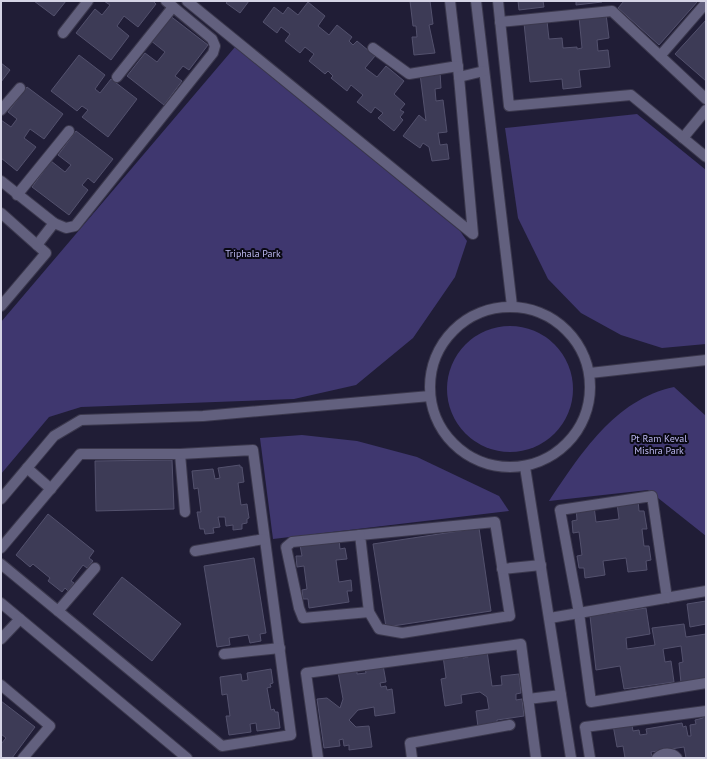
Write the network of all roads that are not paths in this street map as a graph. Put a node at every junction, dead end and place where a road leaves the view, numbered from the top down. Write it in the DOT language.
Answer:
graph roads {
  1 [pos="88,1"];
  2 [pos="187,1"];
  3 [pos="450,1"];
  4 [pos="476,1"];
  5 [pos="498,1"];
  6 [pos="169,4"];
  7 [pos="706,4"];
  8 [pos="500,22"];
  9 [pos="64,33"];
  10 [pos="373,48"];
  11 [pos="660,56"];
  12 [pos="458,66"];
  13 [pos="484,71"];
  14 [pos="117,77"];
  15 [pos="459,77"];
  16 [pos="20,88"];
  17 [pos="706,99"];
  18 [pos="1,110"];
  19 [pos="706,110"];
  20 [pos="69,131"];
  21 [pos="683,138"];
  22 [pos="706,157"];
  23 [pos="1,181"];
  24 [pos="17,195"];
  25 [pos="1,213"];
  26 [pos="54,223"];
  27 [pos="37,245"];
  28 [pos="1,306"];
  29 [pos="512,306"];
  30 [pos="706,360"];
  31 [pos="590,373"];
  32 [pos="430,396"];
  33 [pos="180,454"];
  34 [pos="525,467"];
  35 [pos="27,468"];
  36 [pos="51,489"];
  37 [pos="1,499"];
  38 [pos="185,512"];
  39 [pos="360,535"];
  40 [pos="264,539"];
  41 [pos="1,548"];
  42 [pos="195,551"];
  43 [pos="1,564"];
  44 [pos="541,565"];
  45 [pos="95,568"];
  46 [pos="502,569"];
  47 [pos="706,591"];
  48 [pos="667,598"];
  49 [pos="1,603"];
  50 [pos="58,611"];
  51 [pos="369,612"];
  52 [pos="578,613"];
  53 [pos="20,618"];
  54 [pos="550,618"];
  55 [pos="1,639"];
  56 [pos="280,648"];
  57 [pos="224,654"];
  58 [pos="706,683"];
  59 [pos="1,685"];
  60 [pos="561,696"];
  61 [pos="528,699"];
  62 [pos="706,711"];
  63 [pos="510,725"];
  64 [pos="23,758"];
  65 [pos="187,758"];
  66 [pos="318,758"];
  67 [pos="412,758"];
  68 [pos="536,758"];
  69 [pos="571,758"];
  70 [pos="590,758"];
  71 [pos="657,758"];
  72 [pos="677,758"];
  1 -- 9 [label="street"];
  2 -- 15 [label="street"];
  3 -- 12 [label="street"];
  4 -- 13 [label="street"];
  5 -- 8 [label="street"];
  6 -- 14 [label="street"];
  6 -- 26 [label="street"];
  7 -- 11 [label="street"];
  8 -- 11 [label="street"];
  8 -- 21 [label="street"];
  10 -- 12 [label="street"];
  11 -- 17 [label="street"];
  12 -- 15 [label="street"];
  13 -- 15 [label="street"];
  13 -- 29 [label="street"];
  16 -- 18 [label="street"];
  19 -- 21 [label="street"];
  20 -- 24 [label="street"];
  21 -- 22 [label="street"];
  23 -- 24 [label="street"];
  24 -- 26 [label="street"];
  25 -- 27 [label="street"];
  26 -- 27 [label="street"];
  27 -- 28 [label="street"];
  29 -- 31 [label="street"];
  29 -- 32 [label="street"];
  30 -- 31 [label="street"];
  31 -- 34 [label="street"];
  32 -- 34 [label="street"];
  32 -- 35 [label="street"];
  33 -- 36 [label="street"];
  33 -- 38 [label="street"];
  33 -- 40 [label="street"];
  34 -- 44 [label="street"];
  35 -- 36 [label="street"];
  35 -- 37 [label="street"];
  36 -- 41 [label="street"];
  39 -- 46 [label="street"];
  39 -- 51 [label="street"];
  39 -- 51 [label="street"];
  40 -- 42 [label="street"];
  40 -- 56 [label="street"];
  43 -- 50 [label="street"];
  44 -- 46 [label="street"];
  44 -- 54 [label="street"];
  45 -- 50 [label="street"];
  46 -- 51 [label="street"];
  47 -- 48 [label="street"];
  48 -- 52 [label="street"];
  48 -- 52 [label="street"];
  49 -- 53 [label="street"];
  50 -- 56 [label="street"];
  52 -- 54 [label="street"];
  52 -- 58 [label="street"];
  53 -- 55 [label="street"];
  53 -- 65 [label="street"];
  54 -- 60 [label="street"];
  56 -- 57 [label="street"];
  59 -- 64 [label="street"];
  60 -- 61 [label="street"];
  60 -- 69 [label="street"];
  61 -- 66 [label="street"];
  61 -- 68 [label="street"];
  62 -- 70 [label="street"];
  63 -- 67 [label="street"];
  71 -- 72 [label="street"];
}
